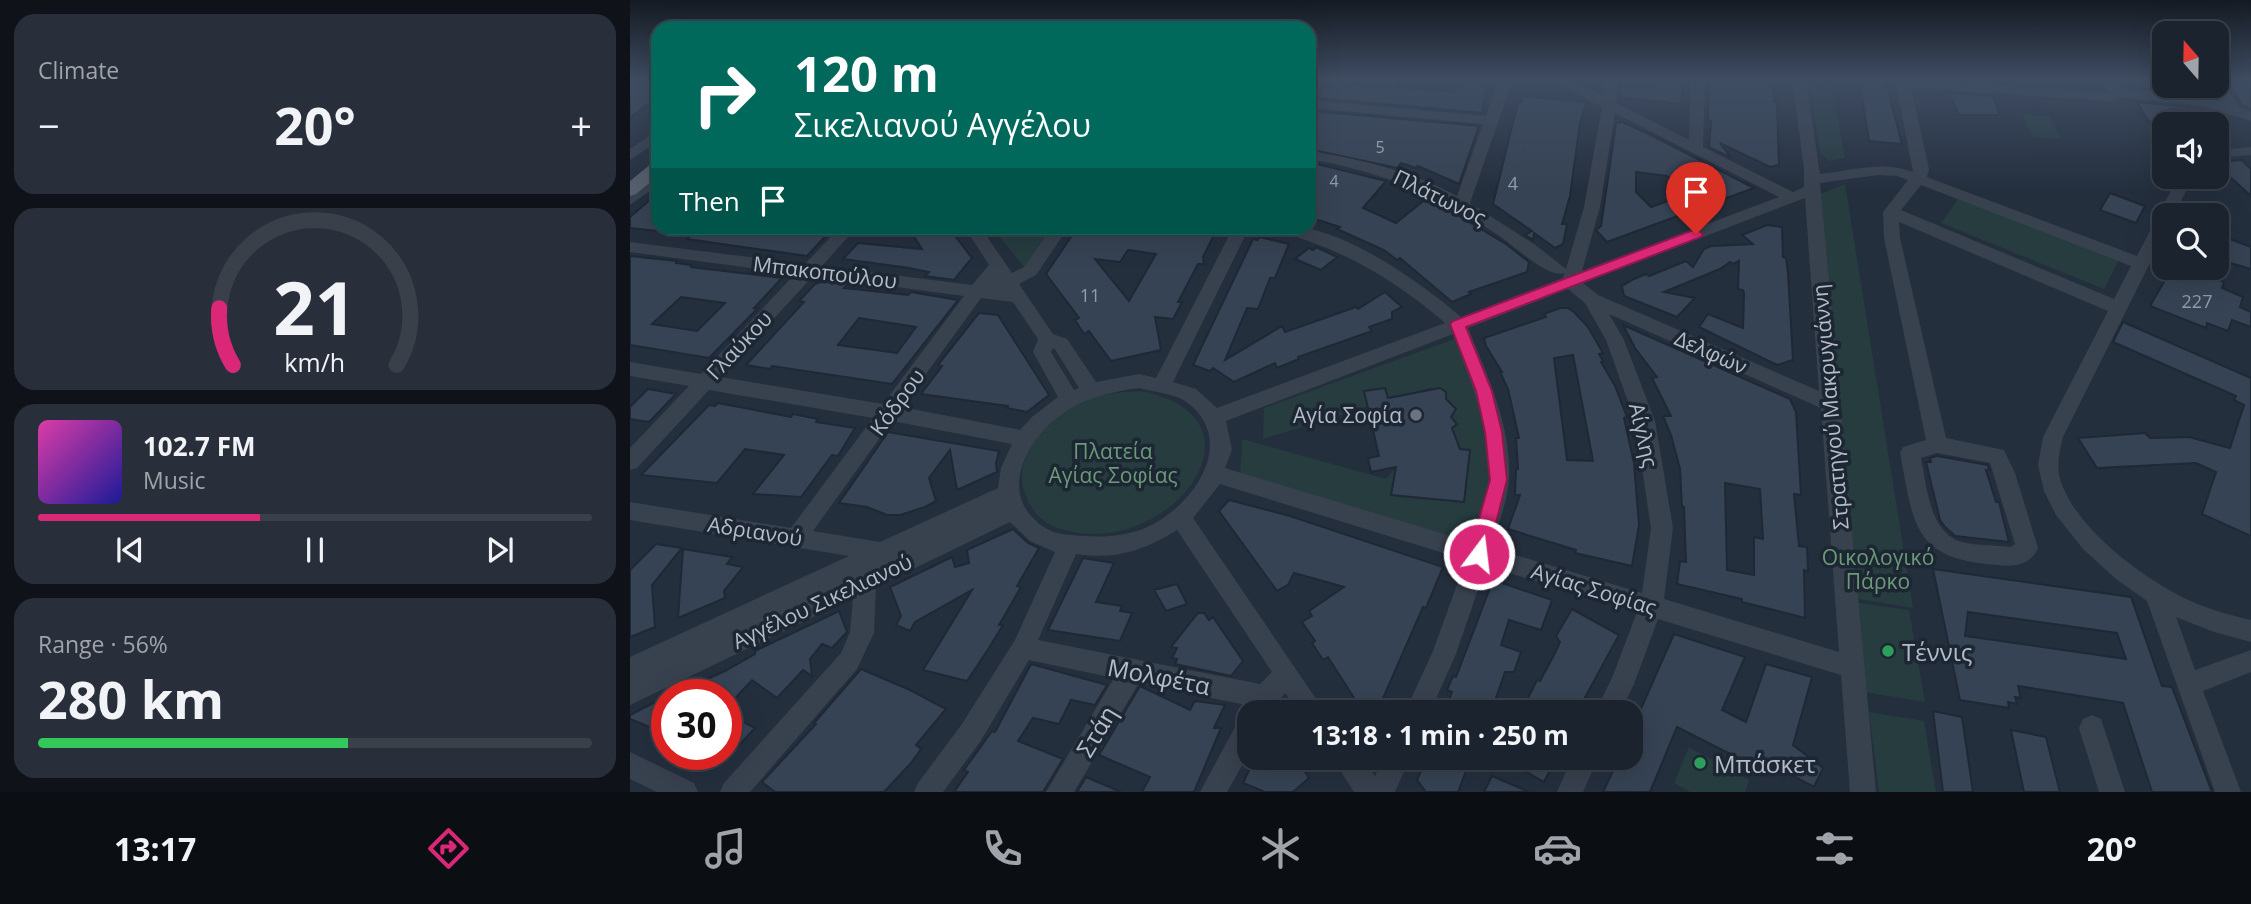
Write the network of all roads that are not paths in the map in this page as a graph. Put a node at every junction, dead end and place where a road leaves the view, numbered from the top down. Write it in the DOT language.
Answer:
graph roads {
  1 [pos="1438,116"];
  2 [pos="1494,116"];
  3 [pos="1607,116"];
  4 [pos="1631,116"];
  5 [pos="1697,116"];
  6 [pos="1804,116"];
  7 [pos="1910,116"];
  8 [pos="1492,121"];
  9 [pos="651,128"];
  10 [pos="651,140"];
  11 [pos="630,144"];
  12 [pos="1696,149"];
  13 [pos="2251,151"];
  14 [pos="2229,153"];
  15 [pos="630,156"];
  16 [pos="1316,156"];
  17 [pos="651,158"];
  18 [pos="1920,171"];
  19 [pos="651,173"];
  20 [pos="630,174"];
  21 [pos="1812,179"];
  22 [pos="651,183"];
  23 [pos="2179,189"];
  24 [pos="630,190"];
  25 [pos="1791,197"];
  26 [pos="630,200"];
  27 [pos="1462,204"];
  28 [pos="1891,212"];
  29 [pos="841,235"];
  30 [pos="978,235"];
  31 [pos="1054,235"];
  32 [pos="1237,235"];
  33 [pos="1312,235"];
  34 [pos="630,247"];
  35 [pos="2140,263"];
  36 [pos="999,267"];
  37 [pos="808,270"];
  38 [pos="1564,276"];
  39 [pos="1015,290"];
  40 [pos="976,291"];
  41 [pos="1592,299"];
  42 [pos="2118,308"];
  43 [pos="1458,324"];
  44 [pos="1047,339"];
  45 [pos="630,369"];
  46 [pos="705,382"];
  47 [pos="1163,383"];
  48 [pos="1091,390"];
  49 [pos="1263,398"];
  50 [pos="1069,399"];
  51 [pos="1830,404"];
  52 [pos="889,413"];
  53 [pos="1215,417"];
  54 [pos="1024,439"];
  55 [pos="1222,445"];
  56 [pos="1937,445"];
  57 [pos="630,462"];
  58 [pos="1216,474"];
  59 [pos="1012,502"];
  60 [pos="630,511"];
  61 [pos="1181,518"];
  62 [pos="796,538"];
  63 [pos="832,544"];
  64 [pos="1068,547"];
  65 [pos="881,552"];
  66 [pos="1479,554"];
  67 [pos="854,575"];
  68 [pos="2156,595"];
  69 [pos="1651,607"];
  70 [pos="2251,631"];
  71 [pos="1023,648"];
  72 [pos="2251,661"];
  73 [pos="1852,667"];
  74 [pos="630,669"];
  75 [pos="1133,670"];
  76 [pos="1286,674"];
  77 [pos="2189,684"];
  78 [pos="630,693"];
  79 [pos="1246,700"];
  80 [pos="1264,700"];
  81 [pos="1304,700"];
  82 [pos="1423,700"];
  83 [pos="1613,700"];
  84 [pos="2092,728"];
  85 [pos="1237,749"];
  86 [pos="630,765"];
  87 [pos="1354,770"];
  88 [pos="1391,770"];
  89 [pos="1580,770"];
  90 [pos="685,792"];
  91 [pos="733,792"];
  92 [pos="927,792"];
  93 [pos="1059,792"];
  94 [pos="1213,792"];
  95 [pos="1370,792"];
  96 [pos="1381,792"];
  97 [pos="1570,792"];
  98 [pos="1863,792"];
  99 [pos="2112,792"];
  100 [pos="2228,792"];
  1 -- 8 [label="street"];
  2 -- 8 [label="street"];
  3 -- 38 [label="street"];
  4 -- 12 [label="street"];
  5 -- 12 [label="street"];
  6 -- 21 [label="street"];
  7 -- 18 [label="street"];
  8 -- 27 [label="street"];
  9 -- 11 [label="street"];
  10 -- 15 [label="street"];
  12 -- 25 [label="street"];
  13 -- 14 [label="street"];
  16 -- 27 [label="street, Πλάτωνος"];
  17 -- 20 [label="main road"];
  18 -- 21 [label="street"];
  18 -- 28 [label="street"];
  18 -- 35 [label="street"];
  19 -- 24 [label="main road"];
  21 -- 25 [label="street"];
  21 -- 51 [label="street, Στρατηγού Μακρυγιάννη"];
  22 -- 26 [label="street"];
  23 -- 35 [label="street"];
  25 -- 38 [label="street"];
  27 -- 38 [label="street, Πλάτωνος"];
  28 -- 42 [label="street"];
  28 -- 56 [label="street"];
  29 -- 37 [label="street, Γλαύκου"];
  30 -- 36 [label="street"];
  31 -- 39 [label="street"];
  32 -- 47 [label="street"];
  33 -- 43 [label="street"];
  34 -- 37 [label="street, Μπακοπούλου"];
  35 -- 42 [label="street"];
  36 -- 39 [label="street"];
  36 -- 40 [label="street, Κόδρου"];
  37 -- 40 [label="street, Μπακοπούλου"];
  37 -- 46 [label="street, Γλαύκου"];
  38 -- 41 [label="street, Αίγλης"];
  38 -- 43 [label="street"];
  39 -- 40 [label="street, Μπακοπούλου"];
  39 -- 44 [label="street"];
  40 -- 52 [label="street, Κόδρου"];
  41 -- 51 [label="street, Δελφών"];
  41 -- 69 [label="street, Αίγλης"];
  42 -- 68 [label="street"];
  43 -- 49 [label="street"];
  43 -- 66 [label="street"];
  44 -- 48 [label="street"];
  44 -- 50 [label="street"];
  45 -- 46 [label="street"];
  46 -- 52 [label="street"];
  46 -- 57 [label="street, Γλαύκου"];
  47 -- 48 [label="street"];
  47 -- 53 [label="street"];
  48 -- 50 [label="street"];
  49 -- 53 [label="street"];
  49 -- 55 [label="street"];
  50 -- 54 [label="street"];
  51 -- 73 [label="street, Στρατηγού Μακρυγιάννη"];
  52 -- 54 [label="street"];
  52 -- 62 [label="street, Κόδρου"];
  53 -- 55 [label="street"];
  54 -- 59 [label="street"];
  55 -- 58 [label="street"];
  56 -- 56 [label="street"];
  58 -- 61 [label="street"];
  58 -- 66 [label="street, Αγίας Σοφίας"];
  59 -- 64 [label="street"];
  59 -- 65 [label="street, Αγγέλου Σικελιανού"];
  59 -- 67 [label="street, Αγγέλου Σικελιανού"];
  60 -- 62 [label="street, Αδριανού"];
  61 -- 64 [label="street"];
  61 -- 76 [label="street"];
  62 -- 63 [label="street, Αδριανού"];
  63 -- 65 [label="street, Αδριανού"];
  63 -- 67 [label="street"];
  64 -- 71 [label="street"];
  65 -- 67 [label="street, Αγγέλου Σικελιανού"];
  66 -- 69 [label="street, Αγίας Σοφίας"];
  66 -- 82 [label="street"];
  67 -- 74 [label="street, Αγγέλου Σικελιανού"];
  67 -- 78 [label="street, Αγγέλου Σικελιανού"];
  67 -- 91 [label="street"];
  68 -- 70 [label="street"];
  68 -- 77 [label="street"];
  69 -- 73 [label="street, Αγίας Σοφίας"];
  69 -- 83 [label="street, Αίγλης"];
  71 -- 75 [label="street, Μολφέτα"];
  71 -- 92 [label="street"];
  72 -- 77 [label="street"];
  73 -- 98 [label="street, Στρατηγού Μακρυγιάννη"];
  75 -- 79 [label="street, Μολφέτα"];
  75 -- 93 [label="street, Στάη"];
  76 -- 80 [label="street, Μολφέτα"];
  76 -- 81 [label="street"];
  77 -- 100 [label="street"];
  84 -- 99 [label="street"];
  85 -- 94 [label="street"];
  86 -- 90 [label="street"];
  87 -- 95 [label="street"];
  88 -- 96 [label="street"];
  89 -- 97 [label="street"];
}
